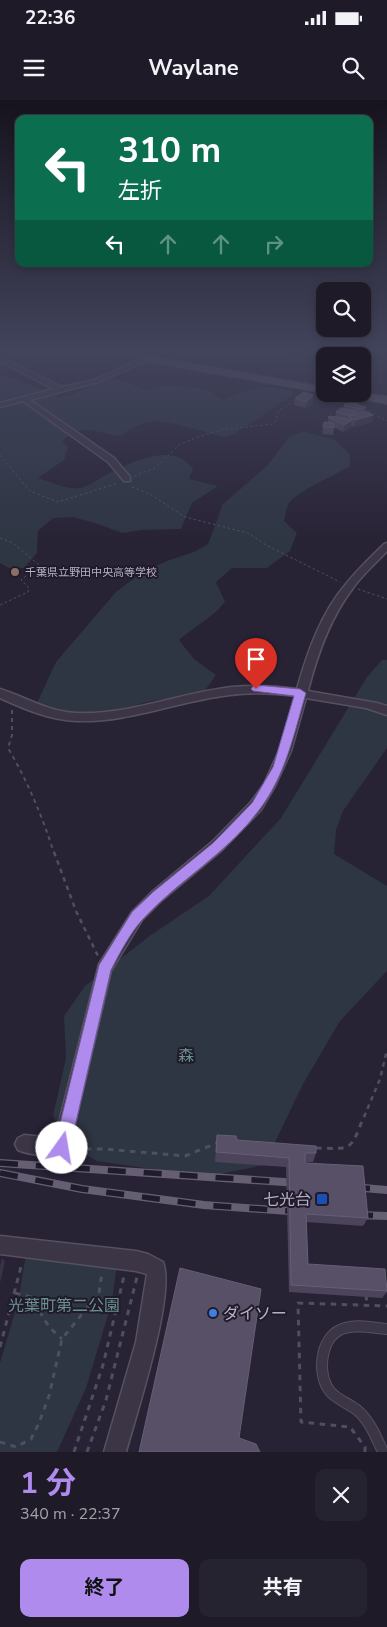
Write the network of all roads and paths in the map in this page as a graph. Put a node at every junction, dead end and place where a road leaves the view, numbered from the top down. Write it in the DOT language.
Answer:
graph roads {
  1 [pos="46,414"];
  2 [pos="278,414"];
  3 [pos="374,414"];
  4 [pos="387,421"];
  5 [pos="0,455"];
  6 [pos="124,481"];
  7 [pos="0,538"];
  8 [pos="387,546"];
  9 [pos="349,586"];
  10 [pos="387,598"];
  11 [pos="0,605"];
  12 [pos="0,693"];
  13 [pos="300,693"];
  14 [pos="11,698"];
  15 [pos="387,711"];
  16 [pos="104,969"];
  17 [pos="387,1050"];
  18 [pos="223,1141"];
  19 [pos="24,1144"];
  20 [pos="310,1147"];
  21 [pos="62,1148"];
  22 [pos="0,1245"];
  23 [pos="25,1248"];
  24 [pos="104,1257"];
  25 [pos="366,1291"];
  26 [pos="15,1293"];
  27 [pos="366,1305"];
  28 [pos="387,1329"];
  29 [pos="62,1339"];
  30 [pos="0,1347"];
  31 [pos="0,1442"];
  32 [pos="387,1448"];
  33 [pos="74,1452"];
  34 [pos="87,1452"];
  35 [pos="115,1452"];
  36 [pos="384,1452"];
  1 -- 6 [label="street"];
  2 -- 6 [label="path"];
  3 -- 4 [label="path"];
  5 -- 6 [label="path"];
  6 -- 9 [label="path"];
  7 -- 11 [label="path"];
  8 -- 9 [label="street"];
  9 -- 10 [label="path"];
  9 -- 13 [label="street"];
  12 -- 14 [label="street"];
  13 -- 14 [label="street"];
  13 -- 15 [label="street"];
  13 -- 16 [label="street"];
  14 -- 16 [label="path"];
  16 -- 21 [label="street"];
  17 -- 20 [label="path"];
  18 -- 21 [label="path"];
  19 -- 21 [label="street"];
  22 -- 23 [label="street"];
  23 -- 24 [label="street"];
  23 -- 26 [label="path"];
  24 -- 29 [label="path"];
  24 -- 35 [label="street"];
  25 -- 27 [label="path"];
  26 -- 29 [label="path"];
  26 -- 30 [label="path"];
  28 -- 36 [label="lane"];
  29 -- 31 [label="path"];
  32 -- 36 [label="lane"];
  33 -- 34 [label="path"];
}
